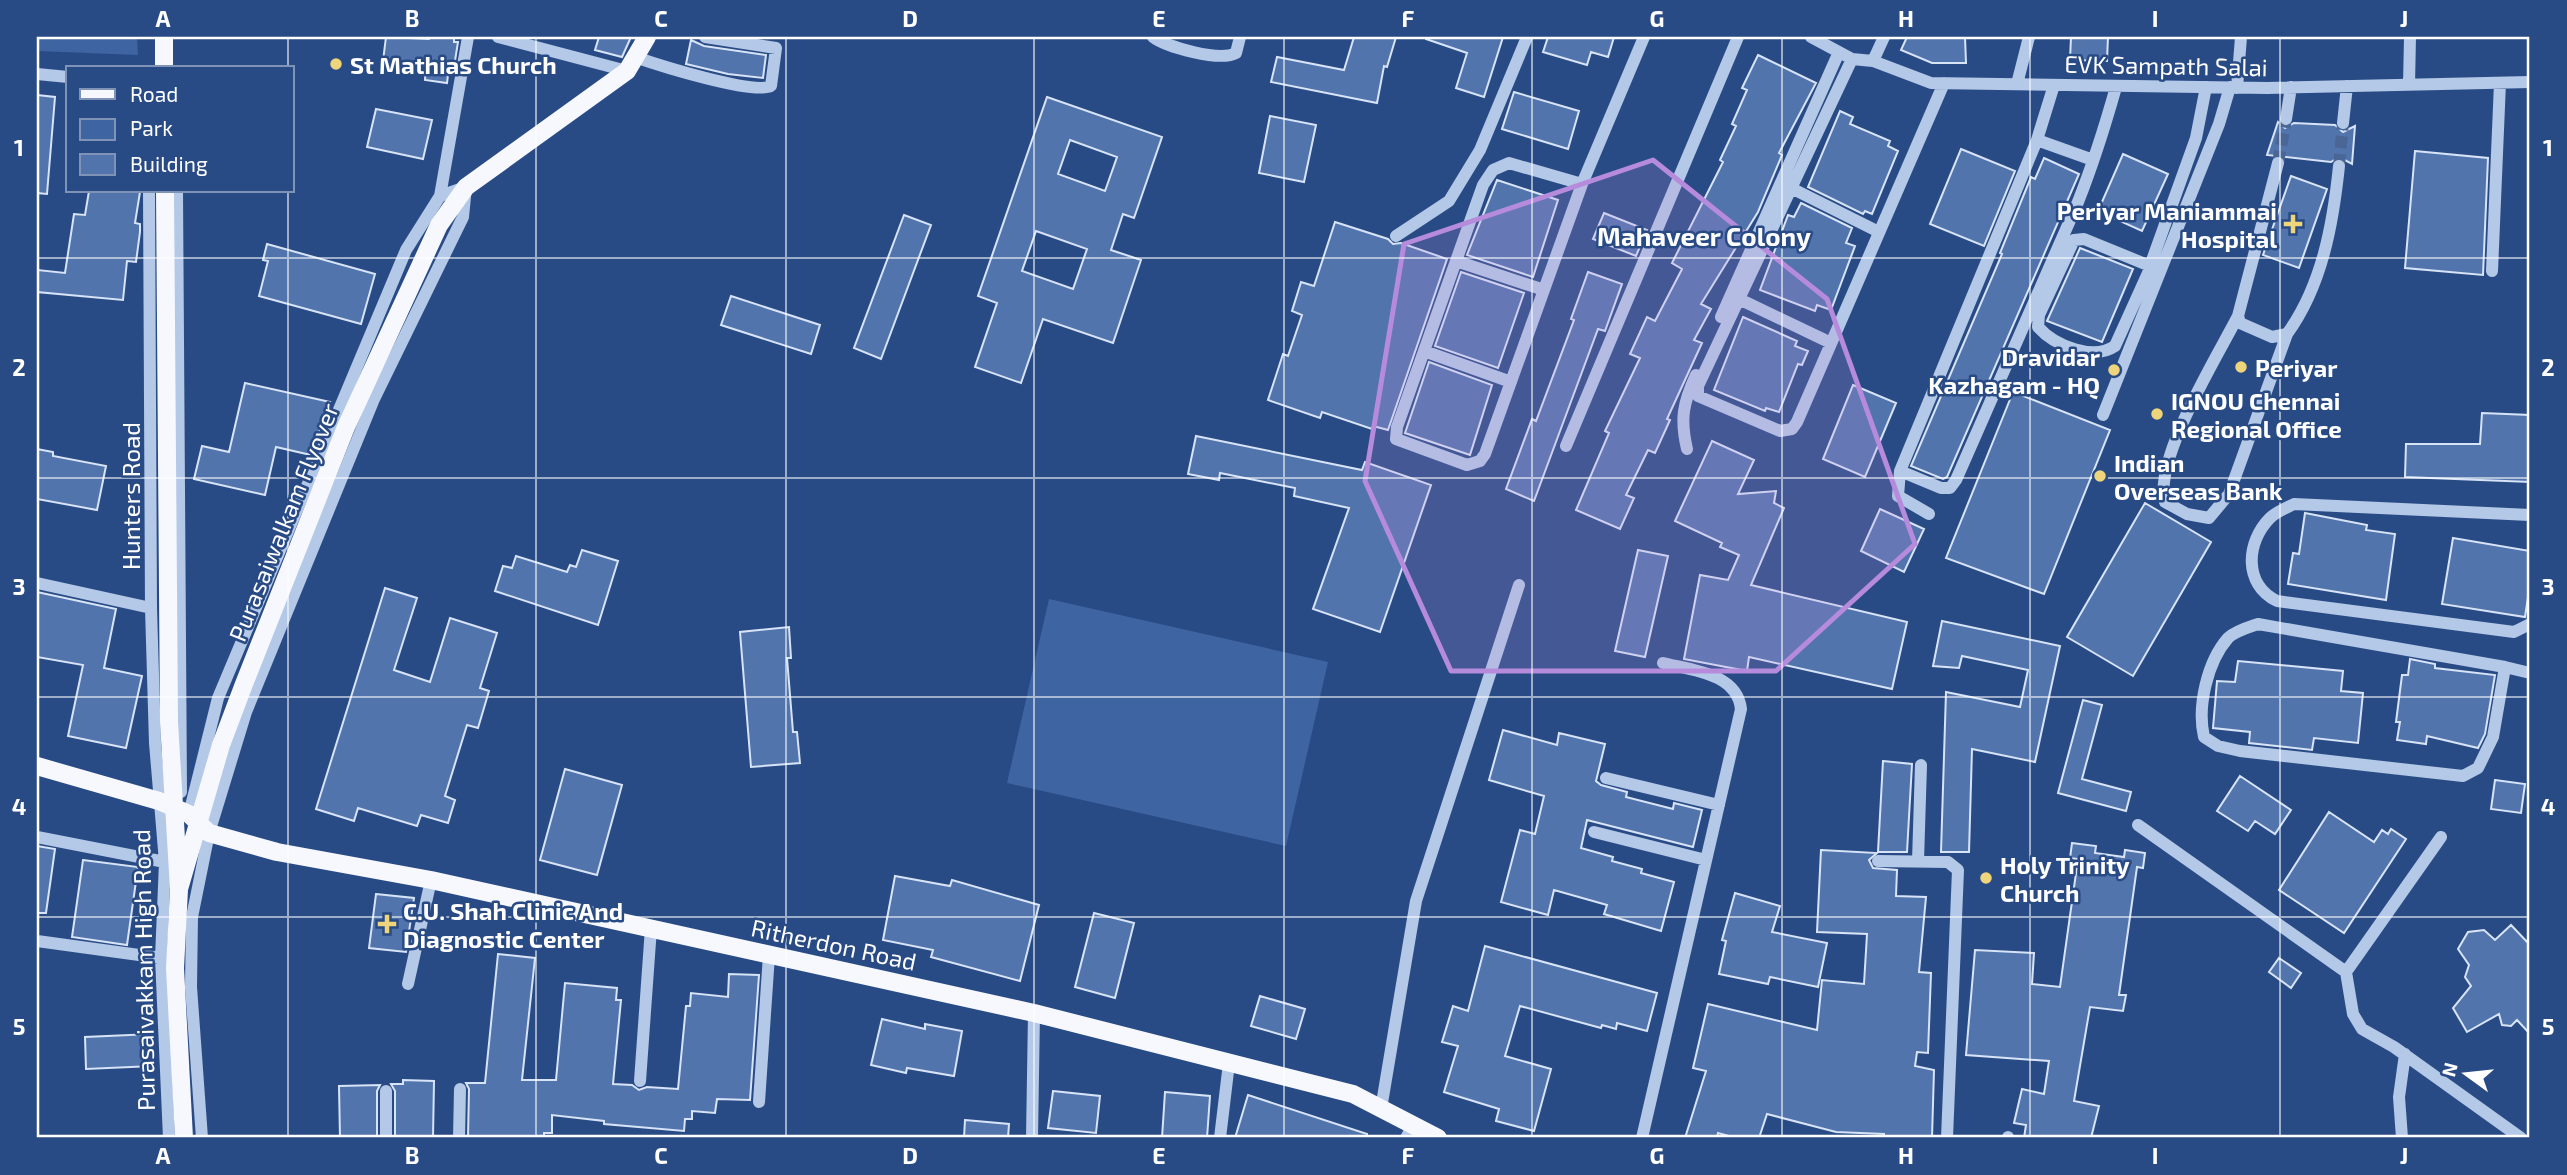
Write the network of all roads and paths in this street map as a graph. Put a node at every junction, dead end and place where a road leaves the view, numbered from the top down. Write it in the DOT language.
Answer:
graph roads {
  1 [pos="164,37"];
  2 [pos="468,37"];
  3 [pos="498,37"];
  4 [pos="646,37"];
  5 [pos="705,37"];
  6 [pos="751,37"];
  7 [pos="778,37"];
  8 [pos="1153,37"];
  9 [pos="1240,37"];
  10 [pos="1527,37"];
  11 [pos="1644,37"];
  12 [pos="1738,37"];
  13 [pos="1811,37"];
  14 [pos="1884,37"];
  15 [pos="2029,37"];
  16 [pos="2241,37"];
  17 [pos="2410,37"];
  18 [pos="1839,51"];
  19 [pos="1852,59"];
  20 [pos="1873,61"];
  21 [pos="631,64"];
  22 [pos="163,66"];
  23 [pos="37,74"];
  24 [pos="66,77"];
  25 [pos="2530,82"];
  26 [pos="1944,83"];
  27 [pos="2500,83"];
  28 [pos="2017,84"];
  29 [pos="2054,85"];
  30 [pos="2409,85"];
  31 [pos="2347,86"];
  32 [pos="2116,87"];
  33 [pos="2207,87"];
  34 [pos="2233,87"];
  35 [pos="2291,87"];
  36 [pos="2286,119"];
  37 [pos="2343,123"];
  38 [pos="2037,140"];
  39 [pos="2093,160"];
  40 [pos="2278,163"];
  41 [pos="2339,166"];
  42 [pos="1582,184"];
  43 [pos="466,187"];
  44 [pos="1791,188"];
  45 [pos="149,192"];
  46 [pos="165,192"];
  47 [pos="177,192"];
  48 [pos="440,196"];
  49 [pos="1880,232"];
  50 [pos="1396,236"];
  51 [pos="1456,261"];
  52 [pos="2150,266"];
  53 [pos="2492,271"];
  54 [pos="1544,290"];
  55 [pos="1739,299"];
  56 [pos="2238,316"];
  57 [pos="2287,334"];
  58 [pos="1831,343"];
  59 [pos="1424,351"];
  60 [pos="1511,382"];
  61 [pos="2103,415"];
  62 [pos="1566,446"];
  63 [pos="1687,449"];
  64 [pos="1900,471"];
  65 [pos="1929,514"];
  66 [pos="2530,515"];
  67 [pos="37,583"];
  68 [pos="1519,585"];
  69 [pos="151,608"];
  70 [pos="2530,624"];
  71 [pos="1663,663"];
  72 [pos="2505,667"];
  73 [pos="2530,673"];
  74 [pos="218,698"];
  75 [pos="246,712"];
  76 [pos="155,743"];
  77 [pos="181,753"];
  78 [pos="202,757"];
  79 [pos="1921,765"];
  80 [pos="37,766"];
  81 [pos="1606,778"];
  82 [pos="159,801"];
  83 [pos="1719,805"];
  84 [pos="185,812"];
  85 [pos="2138,825"];
  86 [pos="1594,832"];
  87 [pos="209,833"];
  88 [pos="37,837"];
  89 [pos="2441,837"];
  90 [pos="1706,860"];
  91 [pos="1878,861"];
  92 [pos="1917,861"];
  93 [pos="165,862"];
  94 [pos="431,880"];
  95 [pos="179,889"];
  96 [pos="650,929"];
  97 [pos="37,941"];
  98 [pos="769,955"];
  99 [pos="162,958"];
  100 [pos="2346,972"];
  101 [pos="408,984"];
  102 [pos="1034,1013"];
  103 [pos="2405,1054"];
  104 [pos="1229,1063"];
  105 [pos="640,1081"];
  106 [pos="460,1089"];
  107 [pos="386,1091"];
  108 [pos="759,1102"];
  109 [pos="1381,1109"];
  110 [pos="1410,1132"];
  111 [pos="169,1138"];
  112 [pos="184,1138"];
  113 [pos="202,1138"];
  114 [pos="386,1138"];
  115 [pos="459,1138"];
  116 [pos="1032,1138"];
  117 [pos="1220,1138"];
  118 [pos="1438,1138"];
  119 [pos="1642,1138"];
  120 [pos="1947,1138"];
  121 [pos="2402,1138"];
  122 [pos="2521,1138"];
  1 -- 22 [label="main road"];
  2 -- 48 [label="street"];
  3 -- 21 [label="street"];
  4 -- 21 [label="main road"];
  5 -- 21 [label="street"];
  6 -- 7 [label="street"];
  8 -- 9 [label="street"];
  10 -- 50 [label="street"];
  11 -- 42 [label="street"];
  12 -- 62 [label="street"];
  13 -- 18 [label="street, EVK Sampath Salai"];
  14 -- 20 [label="street"];
  15 -- 28 [label="street"];
  16 -- 34 [label="street"];
  17 -- 30 [label="street"];
  18 -- 19 [label="street, EVK Sampath Salai"];
  18 -- 63 [label="street"];
  19 -- 20 [label="street, EVK Sampath Salai"];
  19 -- 44 [label="street"];
  20 -- 26 [label="street, EVK Sampath Salai"];
  21 -- 43 [label="main road, Purasaiwalkam Flyover"];
  23 -- 24 [label="street"];
  25 -- 27 [label="street, EVK Sampath Salai"];
  26 -- 28 [label="street, EVK Sampath Salai"];
  26 -- 49 [label="street"];
  27 -- 30 [label="street, EVK Sampath Salai"];
  27 -- 53 [label="street"];
  28 -- 29 [label="street, EVK Sampath Salai"];
  29 -- 32 [label="street, EVK Sampath Salai"];
  29 -- 38 [label="street"];
  30 -- 31 [label="street, EVK Sampath Salai"];
  31 -- 35 [label="street, EVK Sampath Salai"];
  31 -- 37 [label="street"];
  32 -- 33 [label="street, EVK Sampath Salai"];
  32 -- 39 [label="street"];
  33 -- 34 [label="street, EVK Sampath Salai"];
  33 -- 52 [label="street"];
  34 -- 35 [label="street, EVK Sampath Salai"];
  34 -- 61 [label="street"];
  35 -- 36 [label="street"];
  38 -- 39 [label="street"];
  38 -- 64 [label="street"];
  39 -- 64 [label="street"];
  40 -- 56 [label="street"];
  41 -- 57 [label="street"];
  42 -- 51 [label="street"];
  42 -- 54 [label="street"];
  43 -- 48 [label="street"];
  43 -- 75 [label="street"];
  43 -- 95 [label="main road, Purasaiwalkam Flyover"];
  44 -- 49 [label="street"];
  44 -- 55 [label="street"];
  45 -- 69 [label="street, Hunters Road"];
  46 -- 95 [label="main road, Purasaiwalkam Flyover"];
  47 -- 77 [label="street"];
  48 -- 74 [label="street"];
  49 -- 58 [label="street"];
  51 -- 54 [label="street"];
  51 -- 59 [label="street"];
  52 -- 52 [label="street"];
  54 -- 60 [label="street"];
  55 -- 58 [label="street"];
  55 -- 58 [label="street"];
  56 -- 57 [label="street"];
  56 -- 57 [label="street"];
  59 -- 60 [label="street"];
  59 -- 60 [label="street"];
  64 -- 65 [label="street"];
  66 -- 70 [label="street"];
  67 -- 69 [label="street"];
  68 -- 109 [label="street"];
  69 -- 76 [label="street, Hunters Road"];
  71 -- 83 [label="street"];
  72 -- 72 [label="street"];
  72 -- 73 [label="street"];
  74 -- 75 [label="street"];
  74 -- 78 [label="street"];
  75 -- 87 [label="street"];
  76 -- 77 [label="street"];
  76 -- 82 [label="street, Hunters Road"];
  77 -- 78 [label="street"];
  77 -- 84 [label="street"];
  78 -- 84 [label="street"];
  79 -- 92 [label="street"];
  80 -- 82 [label="main road"];
  81 -- 83 [label="street"];
  82 -- 84 [label="main road"];
  82 -- 93 [label="street, Purasaivakkam High Road"];
  83 -- 90 [label="street"];
  84 -- 87 [label="main road"];
  85 -- 100 [label="street"];
  86 -- 90 [label="street"];
  87 -- 94 [label="main road, Ritherdon Road"];
  87 -- 113 [label="street"];
  88 -- 93 [label="street"];
  89 -- 100 [label="street"];
  90 -- 119 [label="street"];
  91 -- 92 [label="street"];
  92 -- 120 [label="street"];
  93 -- 99 [label="street, Purasaivakkam High Road"];
  94 -- 96 [label="main road, Ritherdon Road"];
  94 -- 101 [label="street"];
  95 -- 112 [label="main road, Purasaiwalkam Flyover"];
  96 -- 98 [label="main road, Ritherdon Road"];
  96 -- 105 [label="street"];
  97 -- 99 [label="street"];
  98 -- 102 [label="main road, Ritherdon Road"];
  98 -- 108 [label="street"];
  99 -- 111 [label="street, Purasaivakkam High Road"];
  100 -- 103 [label="street"];
  102 -- 104 [label="main road, Ritherdon Road"];
  102 -- 116 [label="street"];
  103 -- 121 [label="street"];
  103 -- 122 [label="street"];
  104 -- 109 [label="main road, Ritherdon Road"];
  104 -- 117 [label="street"];
  106 -- 115 [label="street"];
  107 -- 114 [label="street"];
  109 -- 110 [label="main road, Ritherdon Road"];
  110 -- 118 [label="main road, Ritherdon Road"];
}
